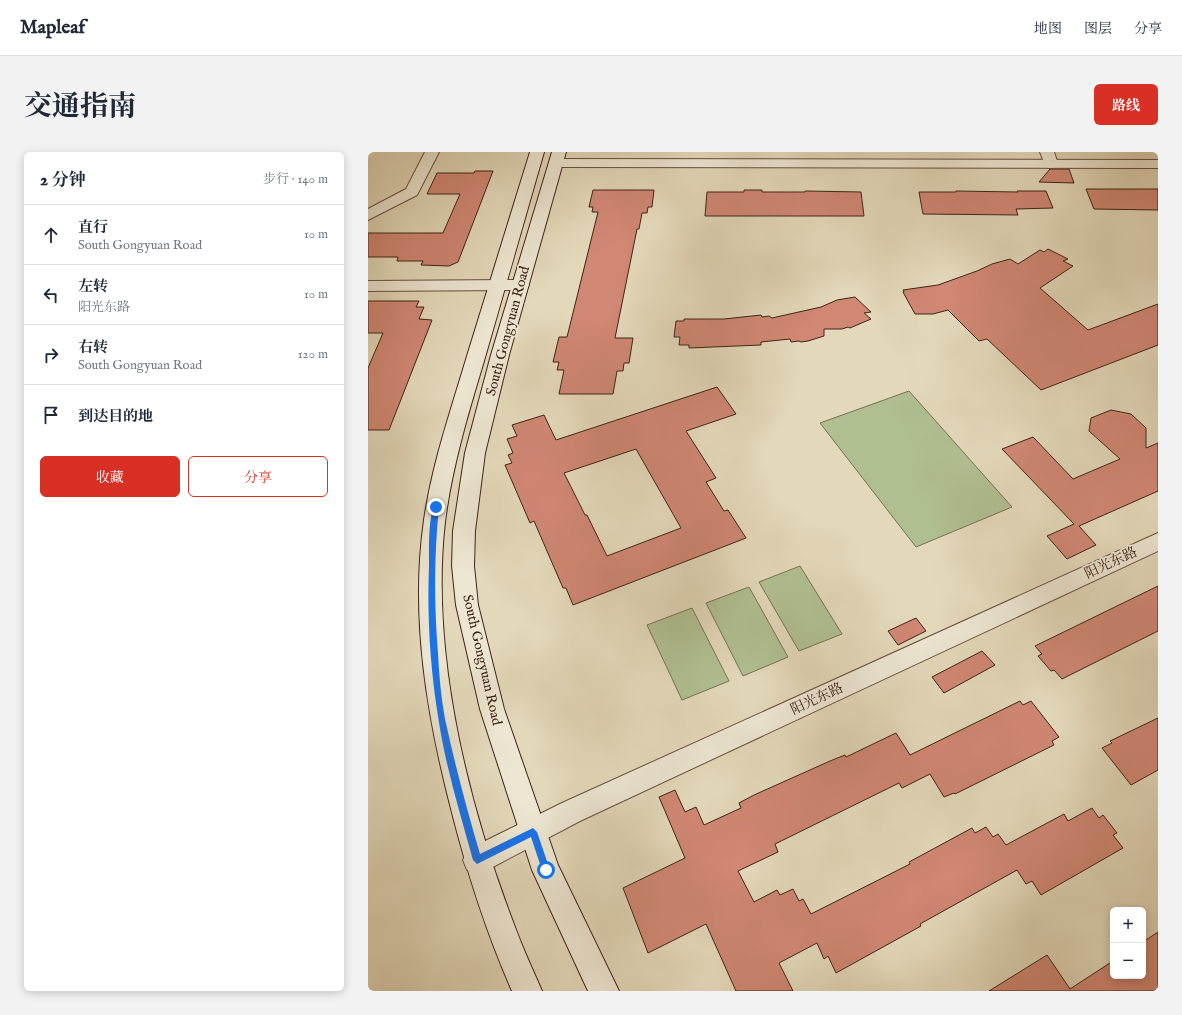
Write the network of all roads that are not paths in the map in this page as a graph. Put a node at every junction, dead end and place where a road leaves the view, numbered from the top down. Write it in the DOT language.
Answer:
graph roads {
  1 [pos="432,152"];
  2 [pos="537,152"];
  3 [pos="558,158"];
  4 [pos="1049,158"];
  5 [pos="1158,164"];
  6 [pos="368,215"];
  7 [pos="498,285"];
  8 [pos="520,285"];
  9 [pos="368,286"];
  10 [pos="1158,541"];
  11 [pos="533,832"];
  12 [pos="477,860"];
  13 [pos="527,991"];
  14 [pos="604,991"];
  1 -- 6 [label="main road"];
  2 -- 7 [label="main road, South Gongyuan Road"];
  3 -- 4 [label="main road"];
  3 -- 8 [label="main road, South Gongyuan Road"];
  4 -- 5 [label="main road"];
  7 -- 8 [label="main road"];
  7 -- 9 [label="main road"];
  7 -- 12 [label="main road, South Gongyuan Road"];
  8 -- 11 [label="main road, South Gongyuan Road"];
  10 -- 11 [label="main road, 阳光东路"];
  11 -- 12 [label="main road, 阳光东路"];
  11 -- 14 [label="main road, South Gongyuan Road"];
  12 -- 13 [label="main road, South Gongyuan Road"];
}
